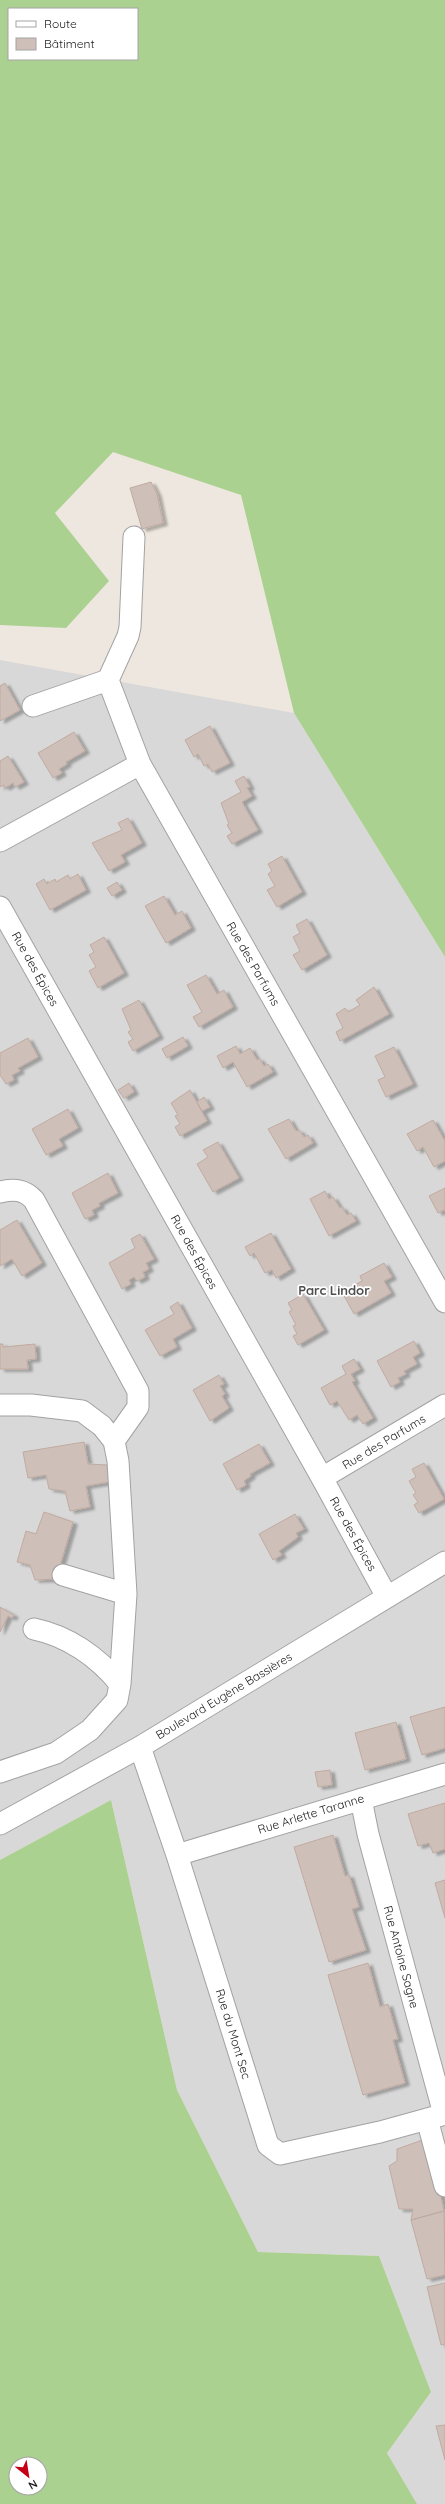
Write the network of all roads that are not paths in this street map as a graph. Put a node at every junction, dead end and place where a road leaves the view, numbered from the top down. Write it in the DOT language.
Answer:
graph roads {
  1 [pos="134,537"];
  2 [pos="108,680"];
  3 [pos="33,706"];
  4 [pos="140,764"];
  5 [pos="0,841"];
  6 [pos="0,907"];
  7 [pos="0,1192"];
  8 [pos="445,1302"];
  9 [pos="0,1405"];
  10 [pos="445,1405"];
  11 [pos="114,1441"];
  12 [pos="322,1478"];
  13 [pos="445,1562"];
  14 [pos="63,1575"];
  15 [pos="126,1594"];
  16 [pos="387,1597"];
  17 [pos="34,1629"];
  18 [pos="120,1684"];
  19 [pos="140,1747"];
  20 [pos="0,1772"];
  21 [pos="445,1774"];
  22 [pos="361,1799"];
  23 [pos="0,1824"];
  24 [pos="177,1854"];
  25 [pos="439,2116"];
  26 [pos="445,2186"];
  1 -- 2 [label="street"];
  2 -- 3 [label="street"];
  2 -- 4 [label="street, Rue des Parfums"];
  4 -- 5 [label="street"];
  4 -- 8 [label="street, Rue des Parfums"];
  6 -- 12 [label="street, Rue des Épices"];
  7 -- 11 [label="street"];
  9 -- 11 [label="street"];
  10 -- 12 [label="street, Rue des Parfums"];
  11 -- 15 [label="street"];
  12 -- 16 [label="street, Rue des Épices"];
  13 -- 16 [label="street, Boulevard Eugène Bassières"];
  14 -- 15 [label="street"];
  15 -- 18 [label="street"];
  16 -- 19 [label="street, Boulevard Eugène Bassières"];
  17 -- 18 [label="street"];
  18 -- 20 [label="street"];
  19 -- 23 [label="street, Boulevard Eugène Bassières"];
  19 -- 24 [label="street, Rue du Mont Sec"];
  21 -- 22 [label="street, Rue Arlette Taranne"];
  22 -- 24 [label="street, Rue Arlette Taranne"];
  22 -- 25 [label="street, Rue Antoine Sagne"];
  24 -- 25 [label="street, Rue du Mont Sec"];
  25 -- 26 [label="street, Rue Antoine Sagne"];
}
